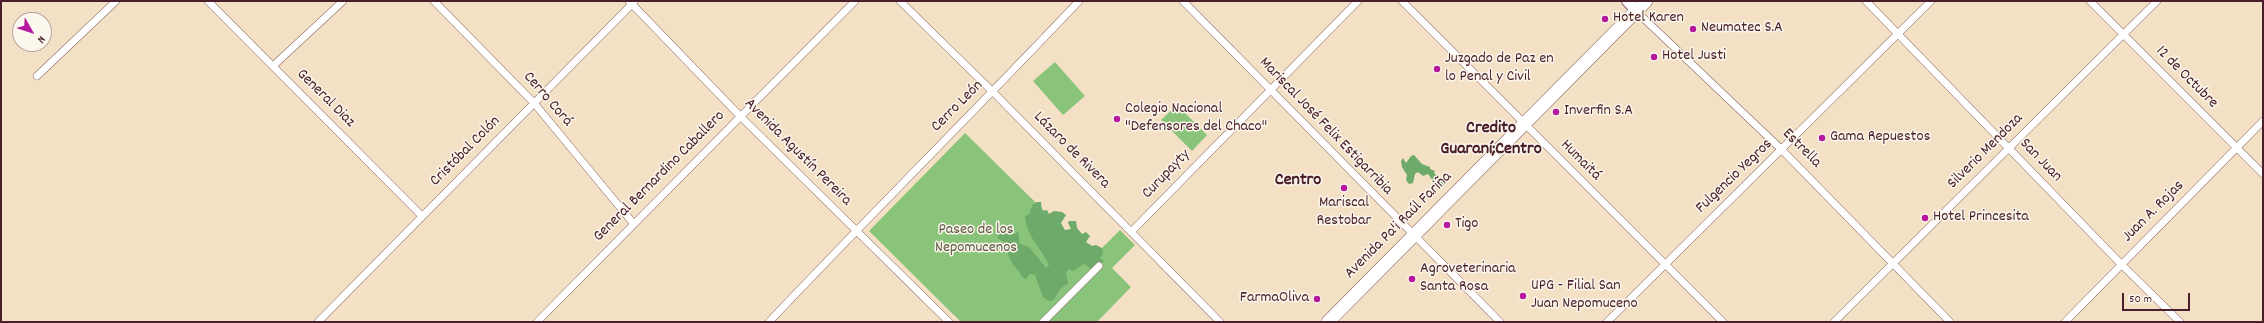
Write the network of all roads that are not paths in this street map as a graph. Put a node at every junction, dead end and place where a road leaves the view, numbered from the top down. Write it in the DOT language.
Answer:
graph roads {
  1 [pos="116,1"];
  2 [pos="208,1"];
  3 [pos="343,1"];
  4 [pos="434,1"];
  5 [pos="855,1"];
  6 [pos="900,1"];
  7 [pos="1079,1"];
  8 [pos="1183,1"];
  9 [pos="1358,1"];
  10 [pos="1402,1"];
  11 [pos="1646,1"];
  12 [pos="1866,1"];
  13 [pos="1931,1"];
  14 [pos="2090,1"];
  15 [pos="2157,1"];
  16 [pos="632,2"];
  17 [pos="1632,6"];
  18 [pos="2122,33"];
  19 [pos="1898,34"];
  20 [pos="272,66"];
  21 [pos="37,76"];
  22 [pos="1269,90"];
  23 [pos="993,92"];
  24 [pos="534,103"];
  25 [pos="740,116"];
  26 [pos="2263,121"];
  27 [pos="1523,124"];
  28 [pos="2236,148"];
  29 [pos="2009,149"];
  30 [pos="1782,150"];
  31 [pos="2263,174"];
  32 [pos="422,216"];
  33 [pos="633,223"];
  34 [pos="855,230"];
  35 [pos="1131,232"];
  36 [pos="1413,236"];
  37 [pos="1892,264"];
  38 [pos="2121,264"];
  39 [pos="1665,265"];
  40 [pos="1099,266"];
  41 [pos="318,322"];
  42 [pos="536,322"];
  43 [pos="769,322"];
  44 [pos="949,322"];
  45 [pos="1043,322"];
  46 [pos="1220,322"];
  47 [pos="1328,322"];
  48 [pos="1500,322"];
  49 [pos="1607,322"];
  50 [pos="1722,322"];
  51 [pos="1834,322"];
  52 [pos="1950,322"];
  53 [pos="2065,322"];
  54 [pos="2180,322"];
  1 -- 21 [label="street"];
  2 -- 20 [label="street, General Diaz"];
  3 -- 20 [label="street"];
  4 -- 24 [label="street, Cerro Corá"];
  5 -- 25 [label="street, General Bernardino Caballero"];
  6 -- 23 [label="street, Lázaro de Rivera"];
  7 -- 23 [label="street, Cerro León"];
  8 -- 22 [label="street, Mariscal José Felix Estigarribia"];
  9 -- 22 [label="street, Curupayty"];
  10 -- 27 [label="street, Humaitá"];
  11 -- 17 [label="highway, Avenida Pa'i Raúl Fariña"];
  12 -- 19 [label="street, San Juan"];
  13 -- 19 [label="street, Fulgencio Yegros"];
  14 -- 18 [label="street, 12 de Octubre"];
  15 -- 18 [label="street, Silverio Mendoza"];
  16 -- 24 [label="street, Cristóbal Colón"];
  16 -- 25 [label="street, Avenida Agustín Pereira"];
  17 -- 27 [label="highway, Avenida Pa'i Raúl Fariña"];
  17 -- 30 [label="street, Estrella"];
  18 -- 28 [label="street, 12 de Octubre"];
  18 -- 29 [label="street, Silverio Mendoza"];
  19 -- 29 [label="street, San Juan"];
  19 -- 30 [label="street, Fulgencio Yegros"];
  20 -- 32 [label="street, General Diaz"];
  22 -- 35 [label="street, Curupayty"];
  22 -- 36 [label="street, Mariscal José Felix Estigarribia"];
  23 -- 34 [label="street, Cerro León"];
  23 -- 35 [label="street, Lázaro de Rivera"];
  24 -- 32 [label="street, Cristóbal Colón"];
  24 -- 33 [label="street, Cerro Corá"];
  25 -- 33 [label="street, General Bernardino Caballero"];
  25 -- 34 [label="street, Avenida Agustín Pereira"];
  26 -- 28 [label="street, Juan A. Rojas"];
  27 -- 36 [label="highway, Avenida Pa'i Raúl Fariña"];
  27 -- 39 [label="street, Humaitá"];
  28 -- 31 [label="street, 12 de Octubre"];
  28 -- 38 [label="street, Juan A. Rojas"];
  29 -- 37 [label="street, Silverio Mendoza"];
  29 -- 38 [label="street, San Juan"];
  30 -- 37 [label="street, Estrella"];
  30 -- 39 [label="street, Fulgencio Yegros"];
  32 -- 41 [label="street, Cristóbal Colón"];
  33 -- 42 [label="street, General Bernardino Caballero"];
  34 -- 43 [label="street, Cerro León"];
  34 -- 44 [label="street, Avenida Agustín Pereira"];
  35 -- 46 [label="street, Lázaro de Rivera"];
  36 -- 47 [label="highway, Avenida Pa'i Raúl Fariña"];
  36 -- 48 [label="street, Mariscal José Felix Estigarribia"];
  37 -- 51 [label="street, Silverio Mendoza"];
  37 -- 52 [label="street, Estrella"];
  38 -- 53 [label="street, Juan A. Rojas"];
  38 -- 54 [label="street, San Juan"];
  39 -- 49 [label="street, Fulgencio Yegros"];
  39 -- 50 [label="street, Humaitá"];
  40 -- 45 [label="street"];
}
